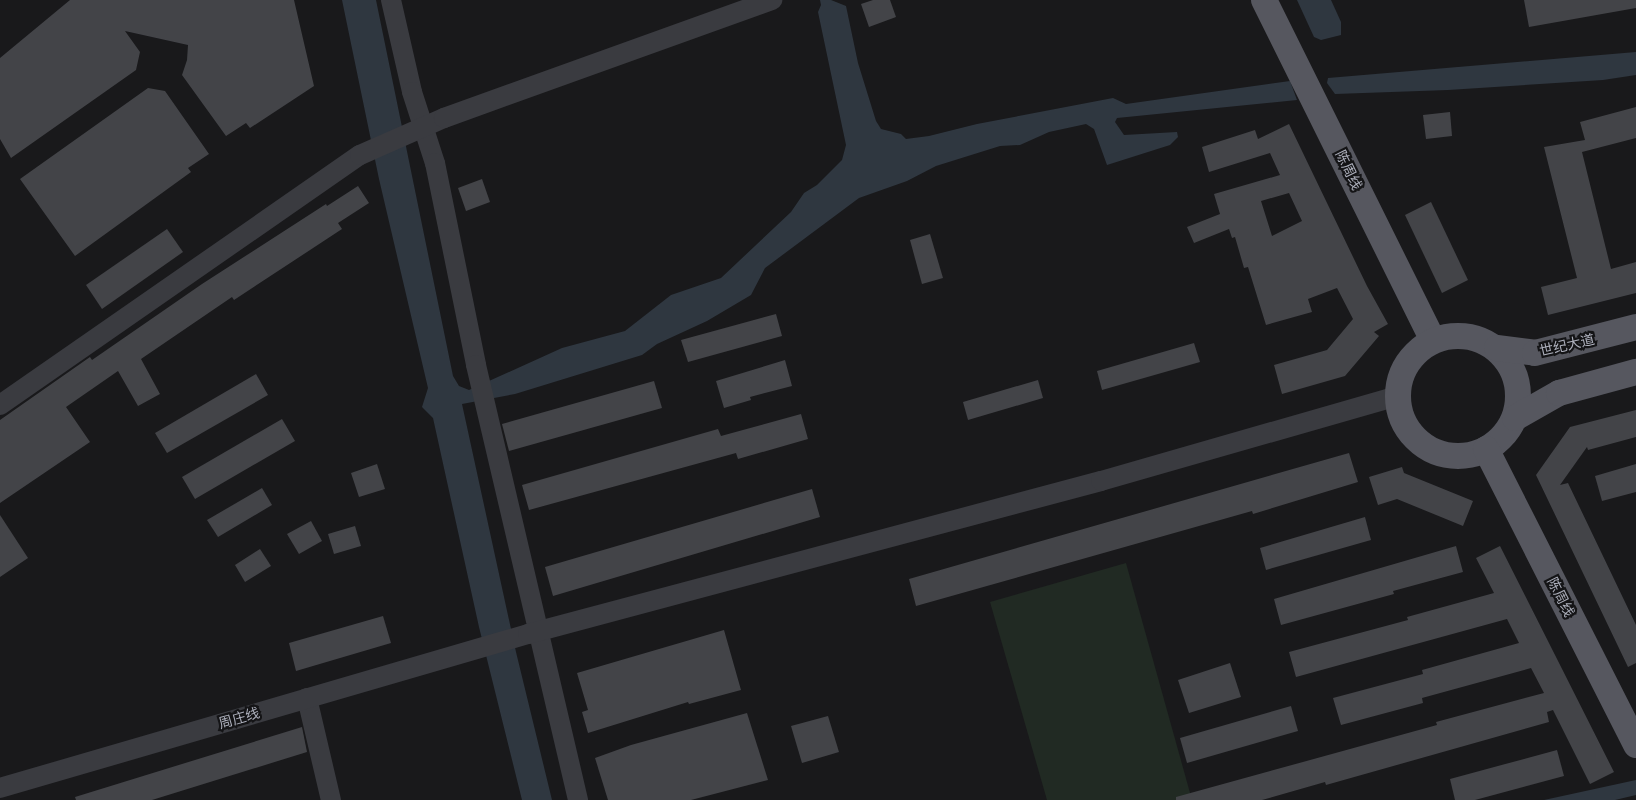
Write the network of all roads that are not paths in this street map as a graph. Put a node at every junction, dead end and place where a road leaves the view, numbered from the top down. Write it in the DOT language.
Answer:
graph roads {
  1 [pos="391,0"];
  2 [pos="772,0"];
  3 [pos="1264,0"];
  4 [pos="417,129"];
  5 [pos="1636,327"];
  6 [pos="1433,340"];
  7 [pos="1497,348"];
  8 [pos="1636,372"];
  9 [pos="1397,396"];
  10 [pos="0,405"];
  11 [pos="1515,418"];
  12 [pos="1486,449"];
  13 [pos="534,633"];
  14 [pos="307,698"];
  15 [pos="1636,745"];
  16 [pos="0,788"];
  17 [pos="332,800"];
  18 [pos="578,800"];
  1 -- 4 [label="street"];
  2 -- 4 [label="street"];
  3 -- 6 [label="main road, 陈周线"];
  4 -- 10 [label="street"];
  4 -- 13 [label="street"];
  5 -- 7 [label="main road, 世纪大道"];
  6 -- 7 [label="main road"];
  6 -- 9 [label="main road"];
  7 -- 11 [label="main road"];
  8 -- 11 [label="main road"];
  9 -- 12 [label="main road"];
  9 -- 13 [label="street, 周庄线"];
  11 -- 12 [label="main road"];
  12 -- 15 [label="main road, 陈周线"];
  13 -- 14 [label="street, 周庄线"];
  13 -- 18 [label="street"];
  14 -- 16 [label="street, 周庄线"];
  14 -- 17 [label="street"];
}
